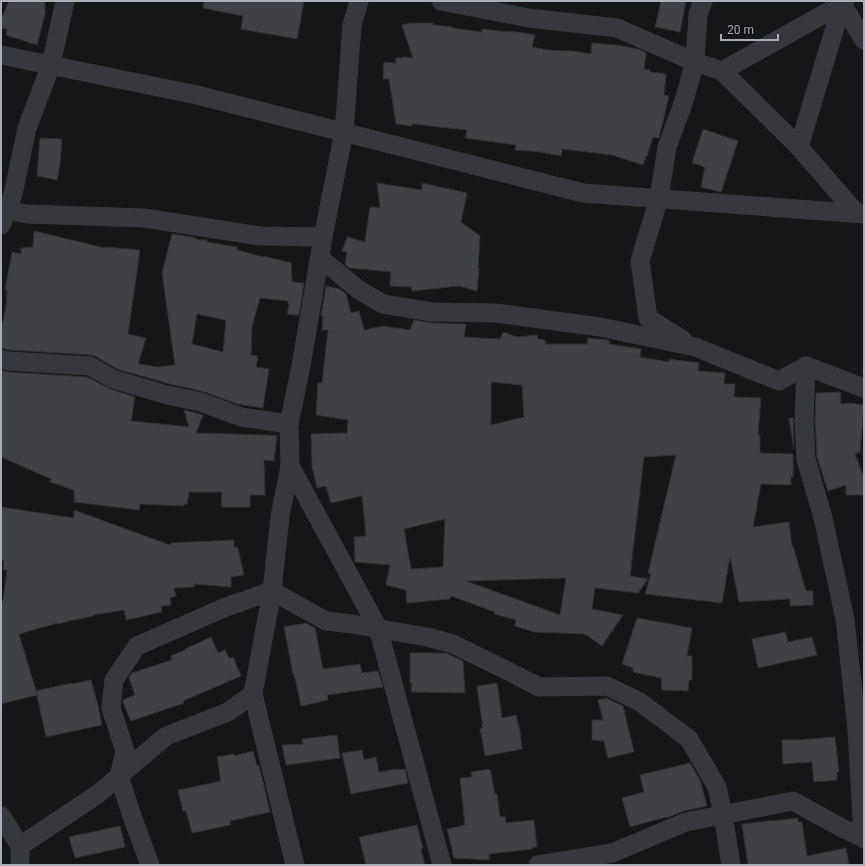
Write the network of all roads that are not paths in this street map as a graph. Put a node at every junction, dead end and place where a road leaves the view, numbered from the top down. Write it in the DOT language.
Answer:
graph roads {
  1 [pos="65,1"];
  2 [pos="359,1"];
  3 [pos="441,1"];
  4 [pos="703,1"];
  5 [pos="843,2"];
  6 [pos="864,40"];
  7 [pos="1,54"];
  8 [pos="695,62"];
  9 [pos="51,65"];
  10 [pos="722,71"];
  11 [pos="344,132"];
  12 [pos="799,147"];
  13 [pos="660,198"];
  14 [pos="860,213"];
  15 [pos="3,214"];
  16 [pos="323,237"];
  17 [pos="320,258"];
  18 [pos="694,347"];
  19 [pos="1,359"];
  20 [pos="806,366"];
  21 [pos="864,388"];
  22 [pos="289,424"];
  23 [pos="290,466"];
  24 [pos="272,591"];
  25 [pos="378,628"];
  26 [pos="253,694"];
  27 [pos="864,706"];
  28 [pos="857,729"];
  29 [pos="118,776"];
  30 [pos="723,815"];
  31 [pos="1,816"];
  32 [pos="864,838"];
  33 [pos="20,846"];
  34 [pos="584,861"];
  35 [pos="20,865"];
  36 [pos="150,865"];
  37 [pos="294,865"];
  38 [pos="442,865"];
  39 [pos="538,865"];
  40 [pos="731,865"];
  1 -- 9 [label="street"];
  2 -- 11 [label="street"];
  3 -- 8 [label="street"];
  4 -- 8 [label="street"];
  5 -- 6 [label="street"];
  5 -- 10 [label="street"];
  5 -- 12 [label="street"];
  7 -- 9 [label="street"];
  8 -- 10 [label="street"];
  8 -- 13 [label="street"];
  9 -- 11 [label="street"];
  9 -- 15 [label="street"];
  10 -- 12 [label="street"];
  11 -- 13 [label="street"];
  11 -- 16 [label="street"];
  12 -- 14 [label="street"];
  13 -- 14 [label="street"];
  13 -- 18 [label="street"];
  15 -- 16 [label="street"];
  16 -- 17 [label="street"];
  17 -- 18 [label="street"];
  17 -- 22 [label="street"];
  18 -- 20 [label="street"];
  19 -- 22 [label="street"];
  20 -- 21 [label="street"];
  20 -- 28 [label="street"];
  22 -- 23 [label="street"];
  23 -- 24 [label="street"];
  23 -- 25 [label="street"];
  24 -- 25 [label="street"];
  24 -- 26 [label="street"];
  24 -- 29 [label="street"];
  25 -- 30 [label="street"];
  25 -- 38 [label="street"];
  26 -- 29 [label="street"];
  26 -- 37 [label="street"];
  27 -- 28 [label="street"];
  28 -- 32 [label="street"];
  29 -- 33 [label="street"];
  29 -- 36 [label="street"];
  30 -- 32 [label="street"];
  30 -- 34 [label="street"];
  30 -- 40 [label="street"];
  31 -- 33 [label="street"];
  33 -- 35 [label="street"];
  34 -- 39 [label="street"];
}
